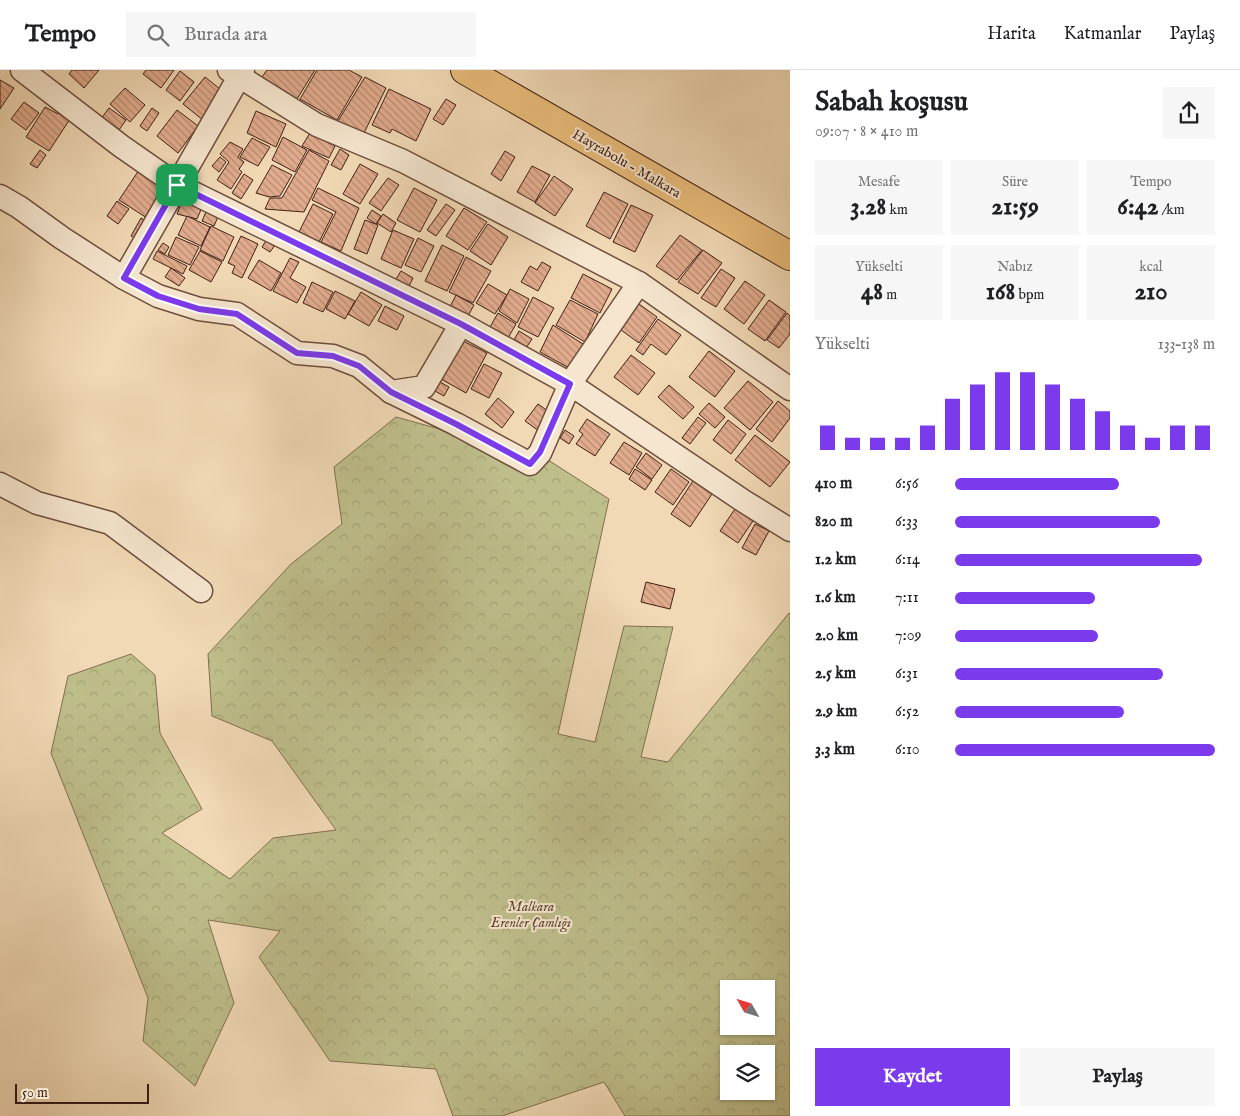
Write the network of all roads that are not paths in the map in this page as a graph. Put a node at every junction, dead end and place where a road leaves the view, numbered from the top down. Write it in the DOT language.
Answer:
graph roads {
  1 [pos="22,70"];
  2 [pos="465,70"];
  3 [pos="237,72"];
  4 [pos="177,185"];
  5 [pos="0,196"];
  6 [pos="790,256"];
  7 [pos="124,278"];
  8 [pos="639,283"];
  9 [pos="461,324"];
  10 [pos="570,384"];
  11 [pos="790,389"];
  12 [pos="391,392"];
  13 [pos="0,484"];
  14 [pos="790,530"];
  15 [pos="201,591"];
  1 -- 4 [label="street"];
  2 -- 6 [label="main road, Hayrabolu - Malkara"];
  3 -- 4 [label="street"];
  3 -- 8 [label="street"];
  4 -- 7 [label="street"];
  4 -- 9 [label="street"];
  5 -- 7 [label="street"];
  7 -- 12 [label="street"];
  8 -- 10 [label="street"];
  8 -- 11 [label="street"];
  9 -- 10 [label="street"];
  9 -- 12 [label="street"];
  10 -- 12 [label="street"];
  10 -- 14 [label="street"];
  13 -- 15 [label="street"];
}
